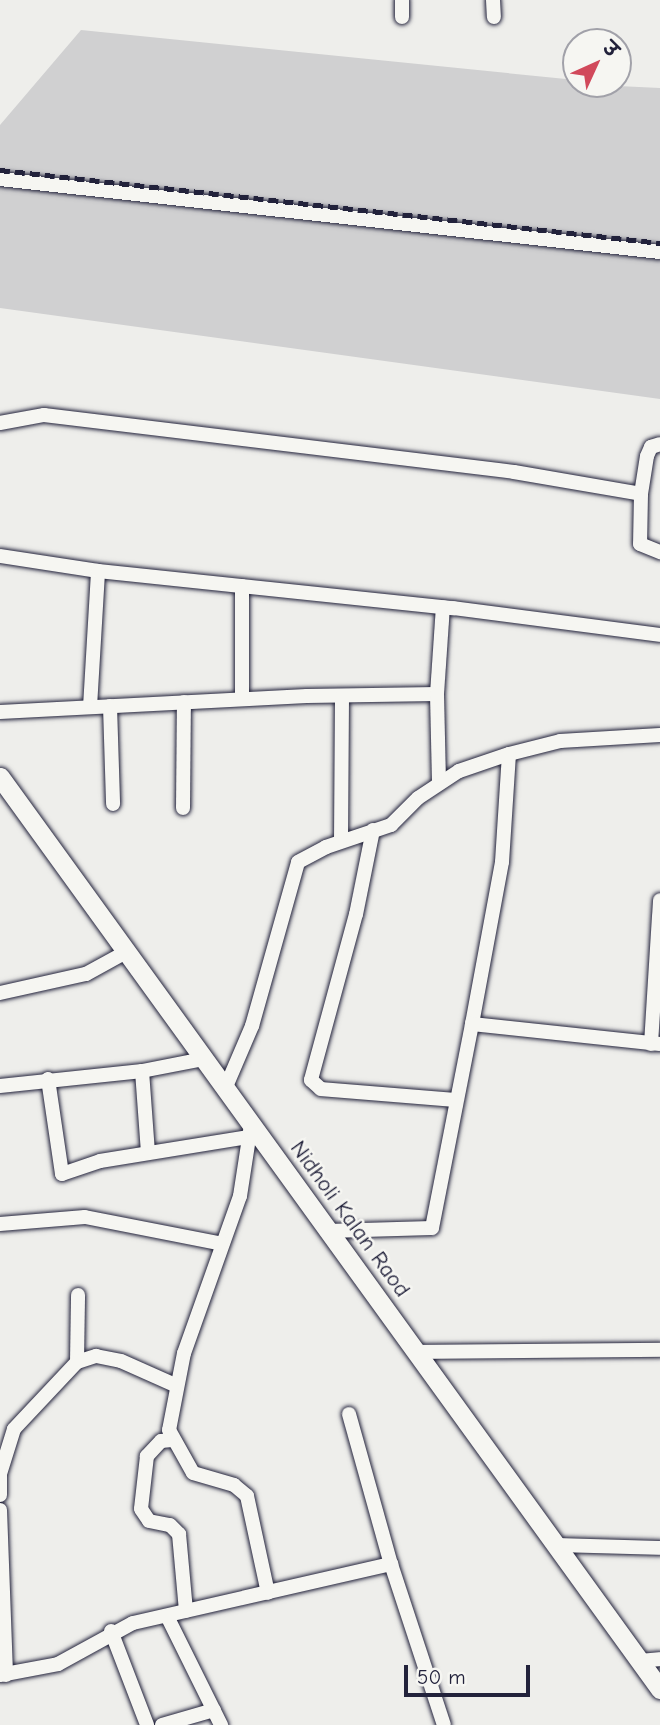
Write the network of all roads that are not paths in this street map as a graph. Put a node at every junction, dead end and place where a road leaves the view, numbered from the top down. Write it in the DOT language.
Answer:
graph roads {
  1 [pos="402,0"];
  2 [pos="493,0"];
  3 [pos="402,17"];
  4 [pos="494,17"];
  5 [pos="0,179"];
  6 [pos="660,252"];
  7 [pos="0,423"];
  8 [pos="660,444"];
  9 [pos="641,494"];
  10 [pos="660,552"];
  11 [pos="0,556"];
  12 [pos="98,571"];
  13 [pos="242,586"];
  14 [pos="443,607"];
  15 [pos="660,635"];
  16 [pos="437,694"];
  17 [pos="342,696"];
  18 [pos="242,699"];
  19 [pos="184,702"];
  20 [pos="110,706"];
  21 [pos="90,707"];
  22 [pos="0,712"];
  23 [pos="660,735"];
  24 [pos="509,754"];
  25 [pos="0,776"];
  26 [pos="439,783"];
  27 [pos="113,804"];
  28 [pos="183,808"];
  29 [pos="373,830"];
  30 [pos="341,841"];
  31 [pos="660,900"];
  32 [pos="126,953"];
  33 [pos="0,993"];
  34 [pos="472,1024"];
  35 [pos="656,1044"];
  36 [pos="204,1059"];
  37 [pos="142,1071"];
  38 [pos="48,1079"];
  39 [pos="0,1086"];
  40 [pos="225,1089"];
  41 [pos="454,1100"];
  42 [pos="250,1131"];
  43 [pos="148,1153"];
  44 [pos="0,1224"];
  45 [pos="328,1231"];
  46 [pos="222,1244"];
  47 [pos="78,1295"];
  48 [pos="660,1350"];
  49 [pos="416,1352"];
  50 [pos="77,1362"];
  51 [pos="175,1385"];
  52 [pos="349,1414"];
  53 [pos="172,1440"];
  54 [pos="0,1495"];
  55 [pos="0,1510"];
  56 [pos="555,1545"];
  57 [pos="660,1548"];
  58 [pos="391,1564"];
  59 [pos="268,1593"];
  60 [pos="186,1611"];
  61 [pos="167,1616"];
  62 [pos="111,1631"];
  63 [pos="660,1659"];
  64 [pos="639,1661"];
  65 [pos="3,1675"];
  66 [pos="660,1689"];
  67 [pos="214,1710"];
  68 [pos="147,1725"];
  69 [pos="162,1725"];
  70 [pos="221,1725"];
  71 [pos="444,1725"];
  1 -- 3 [label="street"];
  2 -- 4 [label="street"];
  5 -- 6 [label="street"];
  7 -- 9 [label="street"];
  8 -- 9 [label="street"];
  9 -- 10 [label="street"];
  11 -- 12 [label="street"];
  12 -- 13 [label="street"];
  12 -- 21 [label="street"];
  13 -- 14 [label="street"];
  13 -- 18 [label="street"];
  14 -- 15 [label="street"];
  14 -- 16 [label="street"];
  16 -- 17 [label="street"];
  16 -- 26 [label="street"];
  17 -- 18 [label="street"];
  17 -- 30 [label="street"];
  18 -- 19 [label="street"];
  19 -- 20 [label="street"];
  19 -- 28 [label="street"];
  20 -- 21 [label="street"];
  20 -- 27 [label="street"];
  21 -- 22 [label="street"];
  23 -- 24 [label="street"];
  24 -- 26 [label="street"];
  24 -- 34 [label="street"];
  25 -- 32 [label="street, Nidholi Kalan Raod"];
  26 -- 29 [label="street"];
  29 -- 30 [label="street"];
  29 -- 41 [label="street"];
  30 -- 40 [label="street"];
  31 -- 35 [label="street"];
  32 -- 33 [label="street"];
  32 -- 36 [label="street, Nidholi Kalan Raod"];
  34 -- 35 [label="street"];
  34 -- 41 [label="street"];
  36 -- 37 [label="street"];
  36 -- 40 [label="street, Nidholi Kalan Raod"];
  37 -- 38 [label="street"];
  37 -- 43 [label="street"];
  38 -- 39 [label="street"];
  38 -- 43 [label="street"];
  40 -- 42 [label="street, Nidholi Kalan Raod"];
  41 -- 45 [label="street"];
  42 -- 43 [label="street"];
  42 -- 45 [label="street, Nidholi Kalan Raod"];
  42 -- 46 [label="street"];
  44 -- 46 [label="street"];
  45 -- 49 [label="street, Nidholi Kalan Raod"];
  46 -- 51 [label="street"];
  47 -- 50 [label="street"];
  48 -- 49 [label="street"];
  49 -- 56 [label="street, Nidholi Kalan Raod"];
  50 -- 51 [label="street"];
  50 -- 54 [label="street"];
  51 -- 53 [label="street"];
  52 -- 58 [label="street"];
  53 -- 59 [label="street"];
  53 -- 60 [label="street"];
  55 -- 65 [label="street"];
  56 -- 57 [label="street"];
  56 -- 64 [label="street, Nidholi Kalan Raod"];
  58 -- 59 [label="street"];
  58 -- 71 [label="street"];
  59 -- 60 [label="street"];
  60 -- 61 [label="street"];
  61 -- 62 [label="street"];
  61 -- 67 [label="street"];
  62 -- 65 [label="street"];
  62 -- 68 [label="street"];
  63 -- 64 [label="street"];
  64 -- 66 [label="street, Nidholi Kalan Raod"];
  67 -- 69 [label="street"];
  67 -- 70 [label="street"];
}
